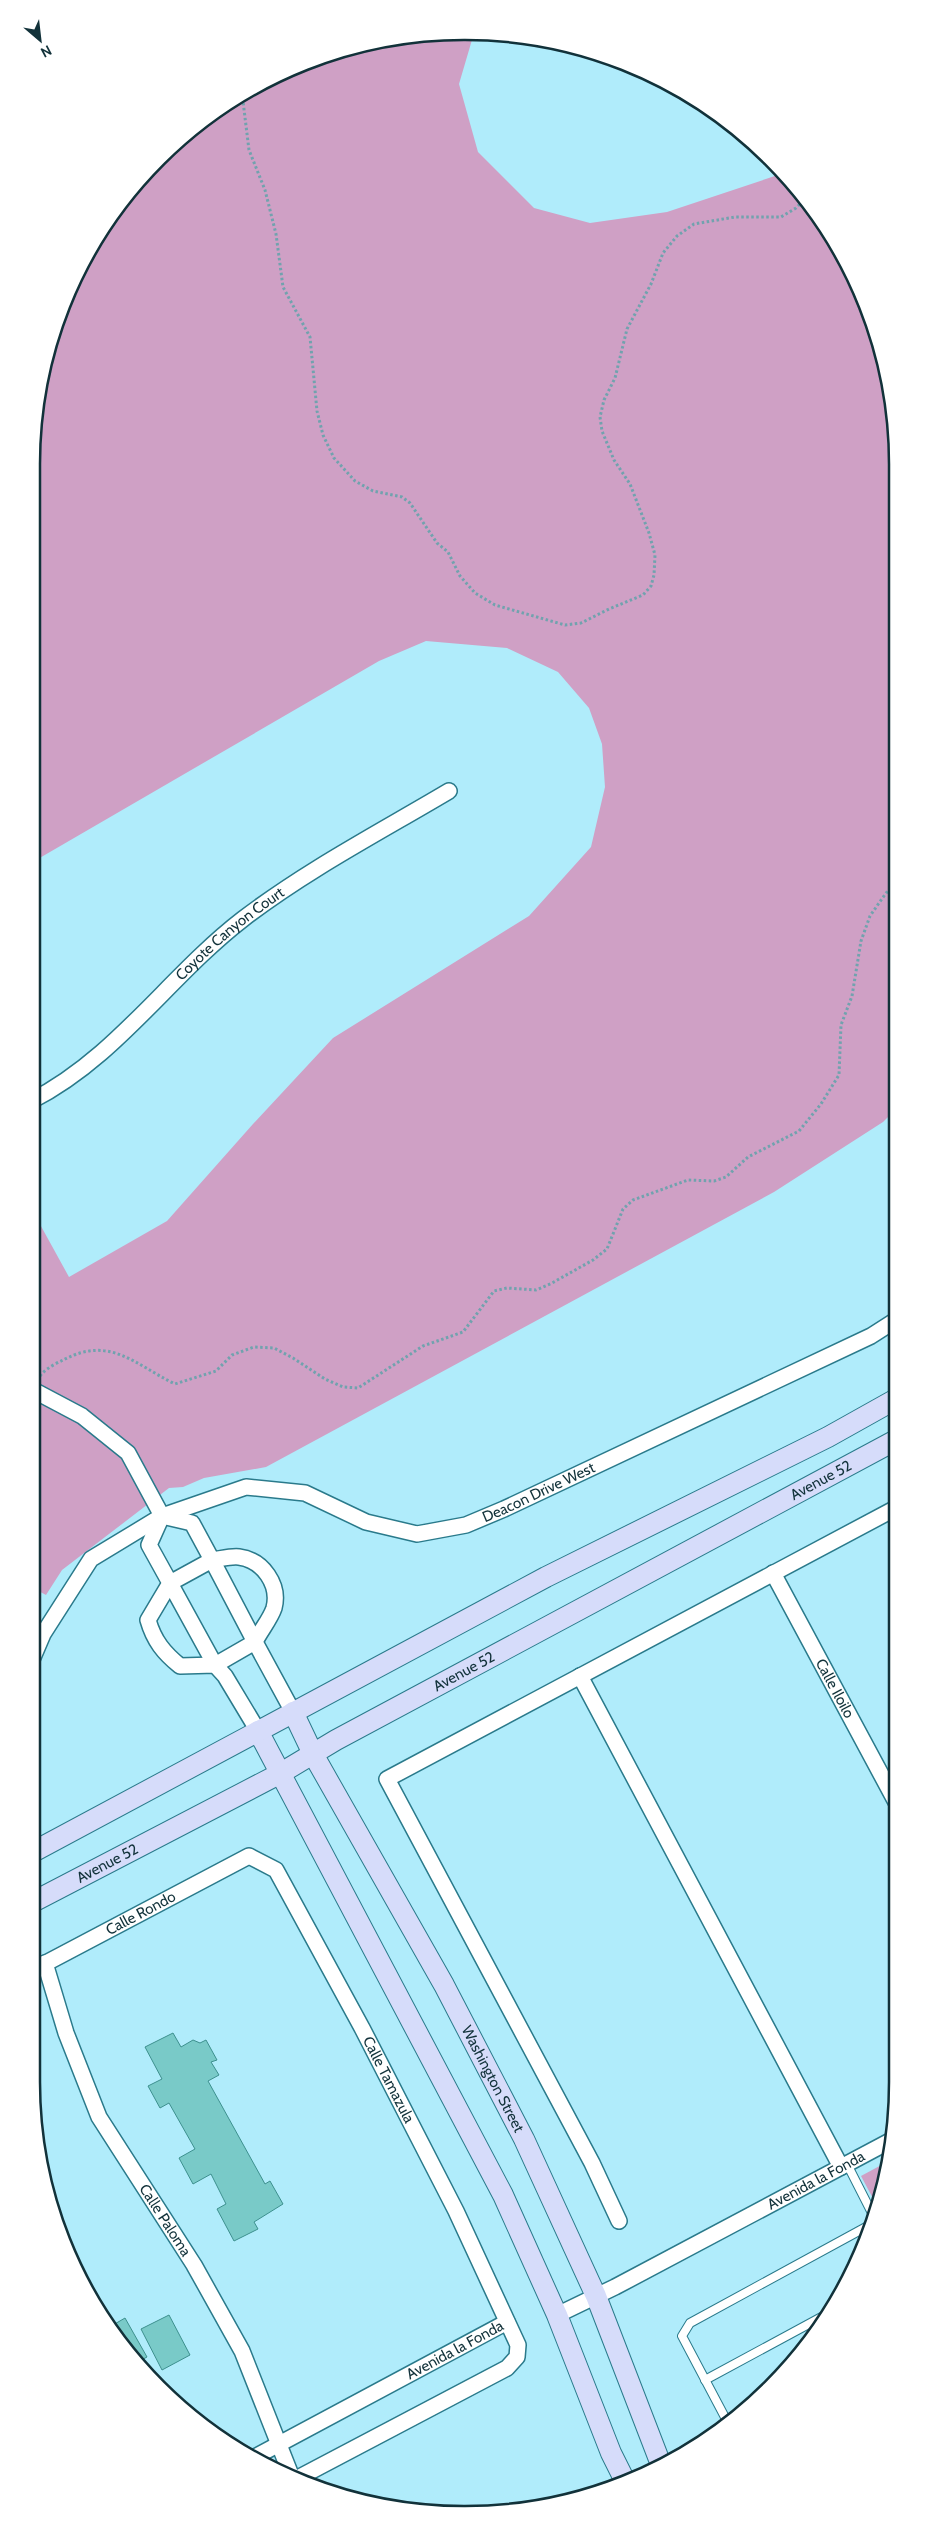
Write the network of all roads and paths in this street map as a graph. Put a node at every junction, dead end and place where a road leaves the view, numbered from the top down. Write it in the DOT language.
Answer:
graph roads {
  1 [pos="243,103"];
  2 [pos="800,204"];
  3 [pos="449,791"];
  4 [pos="889,890"];
  5 [pos="40,1096"];
  6 [pos="889,1324"];
  7 [pos="40,1375"];
  8 [pos="40,1389"];
  9 [pos="889,1403"];
  10 [pos="889,1444"];
  11 [pos="889,1512"];
  12 [pos="162,1516"];
  13 [pos="212,1560"];
  14 [pos="773,1573"];
  15 [pos="170,1583"];
  16 [pos="256,1642"];
  17 [pos="40,1643"];
  18 [pos="215,1665"];
  19 [pos="580,1676"];
  20 [pos="292,1712"];
  21 [pos="258,1731"];
  22 [pos="313,1754"];
  23 [pos="281,1773"];
  24 [pos="889,1789"];
  25 [pos="40,1848"];
  26 [pos="249,1856"];
  27 [pos="40,1898"];
  28 [pos="45,1963"];
  29 [pos="40,1966"];
  30 [pos="884,2144"];
  31 [pos="844,2166"];
  32 [pos="869,2209"];
  33 [pos="619,2221"];
  34 [pos="862,2229"];
  35 [pos="596,2296"];
  36 [pos="557,2315"];
  37 [pos="814,2321"];
  38 [pos="507,2322"];
  39 [pos="705,2380"];
  40 [pos="725,2417"];
  41 [pos="280,2444"];
  42 [pos="261,2454"];
  43 [pos="659,2459"];
  44 [pos="288,2467"];
  45 [pos="304,2475"];
  46 [pos="623,2475"];
  1 -- 2 [label="path"];
  3 -- 5 [label="street, Coyote Canyon Court"];
  4 -- 7 [label="path"];
  6 -- 12 [label="street, Deacon Drive West"];
  8 -- 12 [label="street"];
  9 -- 20 [label="main road"];
  10 -- 22 [label="main road, Avenue 52"];
  11 -- 14 [label="street"];
  12 -- 13 [label="street"];
  12 -- 15 [label="street"];
  12 -- 17 [label="street, Deacon Drive West"];
  13 -- 15 [label="street"];
  13 -- 16 [label="street"];
  13 -- 16 [label="street"];
  14 -- 19 [label="street"];
  14 -- 24 [label="street, Calle Iloilo"];
  15 -- 18 [label="street"];
  15 -- 18 [label="street"];
  16 -- 18 [label="street"];
  16 -- 20 [label="street"];
  18 -- 21 [label="street"];
  19 -- 31 [label="street"];
  19 -- 33 [label="street"];
  20 -- 21 [label="main road"];
  20 -- 22 [label="main road, Washington Street"];
  21 -- 23 [label="main road"];
  21 -- 25 [label="main road"];
  22 -- 23 [label="main road, Avenue 52"];
  22 -- 35 [label="main road, Washington Street"];
  23 -- 27 [label="main road, Avenue 52"];
  23 -- 36 [label="main road"];
  26 -- 28 [label="street, Calle Rondo"];
  26 -- 38 [label="street, Calle Tamazula"];
  28 -- 29 [label="street, Calle Rondo"];
  28 -- 41 [label="street, Calle Paloma"];
  30 -- 31 [label="street, Avenida la Fonda"];
  31 -- 32 [label="lane"];
  31 -- 35 [label="street, Avenida la Fonda"];
  34 -- 39 [label="lane"];
  35 -- 36 [label="street, Avenida la Fonda"];
  35 -- 43 [label="main road, Washington Street"];
  36 -- 46 [label="main road"];
  37 -- 39 [label="lane"];
  38 -- 41 [label="street, Avenida la Fonda"];
  38 -- 45 [label="street, Avenida la Fonda"];
  39 -- 40 [label="lane"];
  41 -- 42 [label="street, Avenida la Fonda"];
  41 -- 44 [label="street, Calle Paloma"];
}
